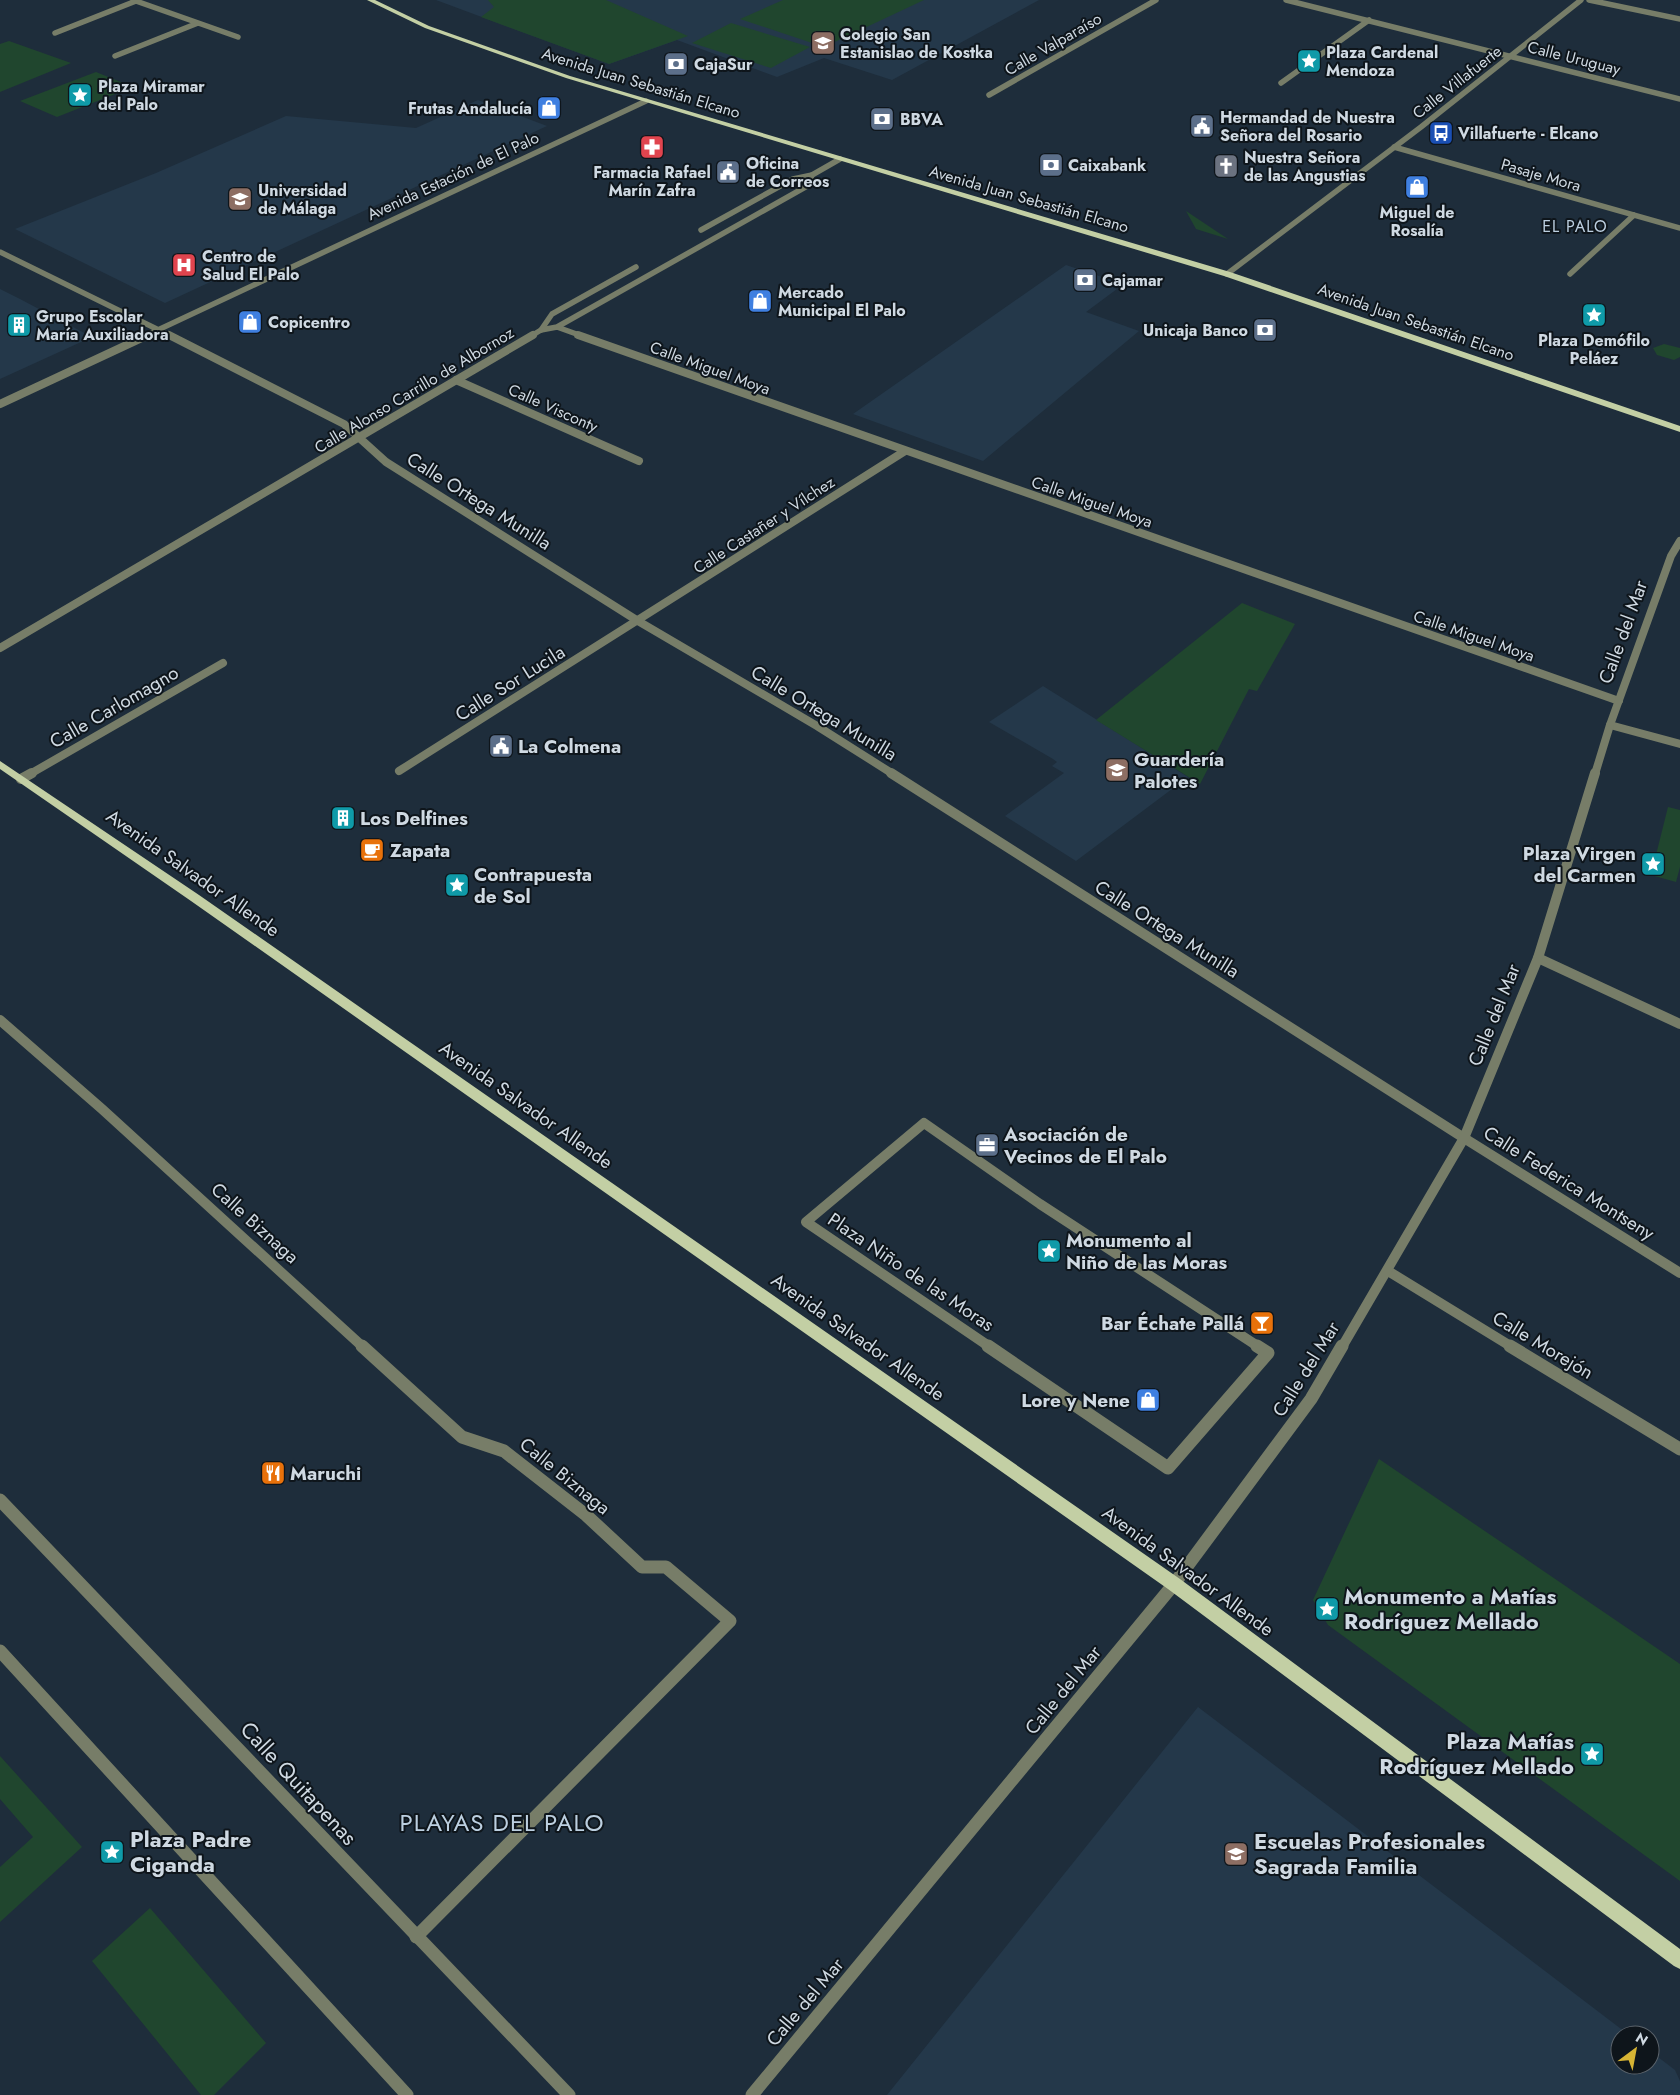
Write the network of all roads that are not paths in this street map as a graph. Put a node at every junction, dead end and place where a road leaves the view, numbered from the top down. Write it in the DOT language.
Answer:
graph roads {
  1 [pos="135,0"];
  2 [pos="370,0"];
  3 [pos="1156,0"];
  4 [pos="1286,0"];
  5 [pos="1581,0"];
  6 [pos="1589,0"];
  7 [pos="1680,19"];
  8 [pos="1369,20"];
  9 [pos="198,23"];
  10 [pos="55,33"];
  11 [pos="238,37"];
  12 [pos="114,56"];
  13 [pos="1513,56"];
  14 [pos="1281,83"];
  15 [pos="990,95"];
  16 [pos="1680,99"];
  17 [pos="646,101"];
  18 [pos="1394,147"];
  19 [pos="840,159"];
  20 [pos="812,175"];
  21 [pos="1634,216"];
  22 [pos="1680,228"];
  23 [pos="701,230"];
  24 [pos="0,252"];
  25 [pos="636,267"];
  26 [pos="1227,274"];
  27 [pos="1570,274"];
  28 [pos="558,327"];
  29 [pos="160,330"];
  30 [pos="541,330"];
  31 [pos="456,380"];
  32 [pos="0,404"];
  33 [pos="1680,429"];
  34 [pos="360,438"];
  35 [pos="905,451"];
  36 [pos="639,461"];
  37 [pos="1680,541"];
  38 [pos="638,621"];
  39 [pos="0,648"];
  40 [pos="223,663"];
  41 [pos="1618,701"];
  42 [pos="1610,725"];
  43 [pos="1680,744"];
  44 [pos="0,764"];
  45 [pos="399,772"];
  46 [pos="21,778"];
  47 [pos="1538,958"];
  48 [pos="0,1020"];
  49 [pos="1680,1024"];
  50 [pos="1464,1138"];
  51 [pos="1388,1271"];
  52 [pos="1680,1273"];
  53 [pos="1268,1353"];
  54 [pos="1680,1449"];
  55 [pos="0,1500"];
  56 [pos="1174,1584"];
  57 [pos="0,1651"];
  58 [pos="416,1938"];
  59 [pos="1680,1960"];
  60 [pos="406,2095"];
  61 [pos="569,2095"];
  62 [pos="752,2095"];
  1 -- 9 [label="street"];
  1 -- 10 [label="street"];
  2 -- 17 [label="main road, Avenida Juan Sebastián Elcano"];
  3 -- 15 [label="street, Calle Valparaíso"];
  4 -- 8 [label="street, Calle Uruguay"];
  5 -- 13 [label="street, Calle Villafuerte"];
  6 -- 7 [label="street"];
  8 -- 13 [label="street, Calle Uruguay"];
  8 -- 14 [label="street"];
  9 -- 11 [label="street"];
  9 -- 12 [label="street"];
  13 -- 16 [label="street, Calle Uruguay"];
  13 -- 18 [label="street, Calle Villafuerte"];
  17 -- 19 [label="main road, Avenida Juan Sebastián Elcano"];
  17 -- 29 [label="street, Avenida Estación de El Palo"];
  18 -- 21 [label="street, Pasaje Mora"];
  18 -- 26 [label="street, Calle Villafuerte"];
  19 -- 20 [label="street, Calle Alonso Carrillo de Albornoz"];
  19 -- 26 [label="main road, Avenida Juan Sebastián Elcano"];
  20 -- 23 [label="street"];
  20 -- 28 [label="street, Calle Alonso Carrillo de Albornoz"];
  21 -- 22 [label="street, Pasaje Mora"];
  21 -- 27 [label="street"];
  24 -- 29 [label="street, Calle Ortega Munilla"];
  25 -- 30 [label="street"];
  26 -- 33 [label="main road, Avenida Juan Sebastián Elcano"];
  28 -- 30 [label="street, Calle Alonso Carrillo de Albornoz"];
  28 -- 35 [label="street, Calle Miguel Moya"];
  29 -- 32 [label="street, Avenida Estación de El Palo"];
  29 -- 34 [label="street, Calle Ortega Munilla"];
  30 -- 31 [label="street, Calle Alonso Carrillo de Albornoz"];
  31 -- 34 [label="street, Calle Alonso Carrillo de Albornoz"];
  31 -- 36 [label="street, Calle Visconty"];
  34 -- 38 [label="street, Calle Ortega Munilla"];
  34 -- 39 [label="street, Calle Alonso Carrillo de Albornoz"];
  35 -- 38 [label="street, Calle Castañer y Vílchez"];
  35 -- 41 [label="street, Calle Miguel Moya"];
  37 -- 41 [label="street, Calle del Mar"];
  38 -- 45 [label="street, Calle Sor Lucila"];
  38 -- 50 [label="street, Calle Ortega Munilla"];
  40 -- 46 [label="street, Calle Carlomagno"];
  41 -- 42 [label="street, Calle del Mar"];
  42 -- 43 [label="street"];
  42 -- 47 [label="street, Calle del Mar"];
  44 -- 46 [label="main road, Avenida Salvador Allende"];
  46 -- 56 [label="main road, Avenida Salvador Allende"];
  47 -- 49 [label="street"];
  47 -- 50 [label="street, Calle del Mar"];
  48 -- 58 [label="street, Calle Biznaga"];
  50 -- 51 [label="street, Calle del Mar"];
  50 -- 52 [label="street, Calle Federica Montseny"];
  51 -- 54 [label="street, Calle Morejón"];
  51 -- 56 [label="street, Calle del Mar"];
  53 -- 53 [label="street, Plaza Niño de las Moras"];
  55 -- 58 [label="street, Calle Quitapenas"];
  56 -- 59 [label="main road, Avenida Salvador Allende"];
  56 -- 62 [label="street, Calle del Mar"];
  57 -- 60 [label="street"];
  58 -- 61 [label="street, Calle Quitapenas"];
}
